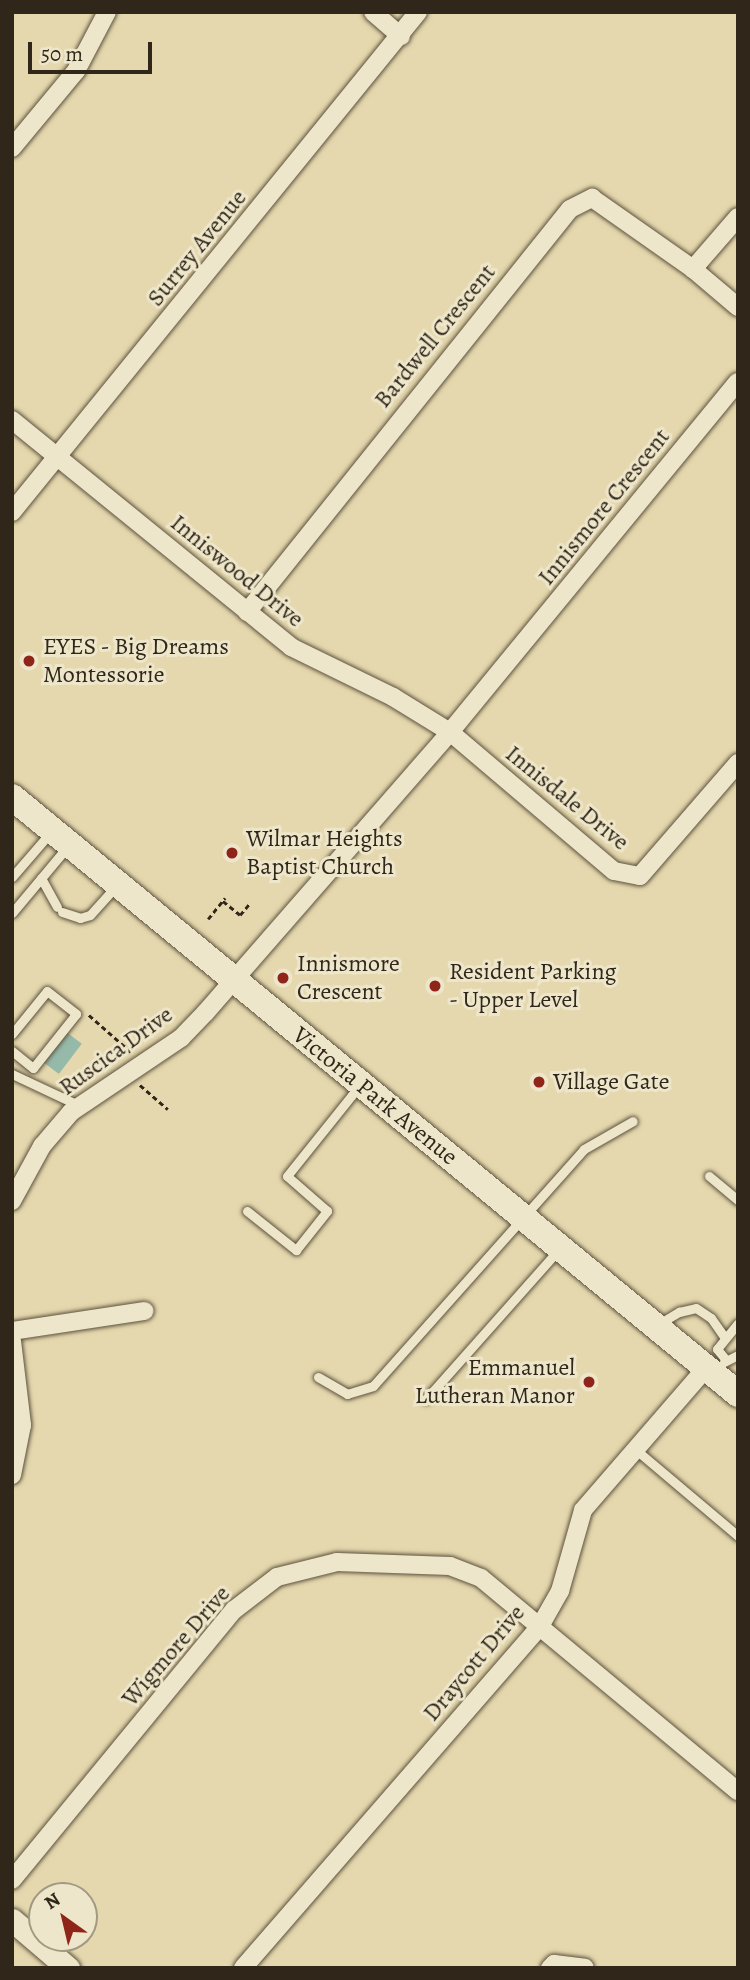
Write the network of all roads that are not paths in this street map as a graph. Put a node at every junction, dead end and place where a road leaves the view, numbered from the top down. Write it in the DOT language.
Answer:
graph roads {
  1 [pos="107,12"];
  2 [pos="373,12"];
  3 [pos="418,12"];
  4 [pos="401,36"];
  5 [pos="12,148"];
  6 [pos="738,217"];
  7 [pos="693,269"];
  8 [pos="738,307"];
  9 [pos="738,382"];
  10 [pos="12,420"];
  11 [pos="59,457"];
  12 [pos="12,512"];
  13 [pos="247,612"];
  14 [pos="450,732"];
  15 [pos="738,763"];
  16 [pos="12,797"];
  17 [pos="60,837"];
  18 [pos="12,877"];
  19 [pos="41,878"];
  20 [pos="118,884"];
  21 [pos="12,913"];
  22 [pos="233,981"];
  23 [pos="12,1034"];
  24 [pos="12,1051"];
  25 [pos="12,1074"];
  26 [pos="361,1084"];
  27 [pos="80,1106"];
  28 [pos="633,1121"];
  29 [pos="709,1176"];
  30 [pos="738,1200"];
  31 [pos="12,1201"];
  32 [pos="247,1211"];
  33 [pos="521,1216"];
  34 [pos="560,1248"];
  35 [pos="145,1311"];
  36 [pos="738,1323"];
  37 [pos="656,1326"];
  38 [pos="12,1331"];
  39 [pos="725,1338"];
  40 [pos="12,1341"];
  41 [pos="738,1355"];
  42 [pos="715,1368"];
  43 [pos="318,1377"];
  44 [pos="738,1394"];
  45 [pos="426,1399"];
  46 [pos="635,1448"];
  47 [pos="12,1475"];
  48 [pos="738,1536"];
  49 [pos="539,1628"];
  50 [pos="738,1791"];
  51 [pos="12,1880"];
  52 [pos="12,1920"];
  53 [pos="68,1968"];
  54 [pos="243,1968"];
  55 [pos="550,1968"];
  56 [pos="585,1968"];
  1 -- 5 [label="street"];
  2 -- 4 [label="street"];
  3 -- 4 [label="street, Surrey Avenue"];
  4 -- 11 [label="street, Surrey Avenue"];
  6 -- 7 [label="street"];
  7 -- 8 [label="street"];
  7 -- 13 [label="street, Bardwell Crescent"];
  9 -- 14 [label="street, Innismore Crescent"];
  10 -- 11 [label="street, Inniswood Drive"];
  11 -- 12 [label="street, Surrey Avenue"];
  11 -- 13 [label="street, Inniswood Drive"];
  13 -- 14 [label="street, Inniswood Drive"];
  14 -- 15 [label="street, Innisdale Drive"];
  14 -- 22 [label="street, Innismore Crescent"];
  16 -- 17 [label="main road, Victoria Park Avenue"];
  17 -- 18 [label="lane"];
  17 -- 19 [label="lane"];
  17 -- 20 [label="main road, Victoria Park Avenue"];
  19 -- 20 [label="lane"];
  19 -- 21 [label="lane"];
  20 -- 22 [label="main road, Victoria Park Avenue"];
  22 -- 26 [label="main road, Victoria Park Avenue"];
  22 -- 27 [label="street, Ruscica Drive"];
  23 -- 24 [label="lane"];
  25 -- 27 [label="lane"];
  26 -- 32 [label="lane"];
  26 -- 33 [label="main road, Victoria Park Avenue"];
  27 -- 31 [label="street, Ruscica Drive"];
  28 -- 33 [label="lane"];
  29 -- 30 [label="lane"];
  33 -- 34 [label="main road, Victoria Park Avenue"];
  33 -- 43 [label="lane"];
  34 -- 37 [label="main road, Victoria Park Avenue"];
  34 -- 45 [label="lane"];
  35 -- 38 [label="street"];
  36 -- 39 [label="lane"];
  37 -- 39 [label="lane"];
  37 -- 42 [label="main road, Victoria Park Avenue"];
  39 -- 42 [label="lane"];
  40 -- 47 [label="street"];
  41 -- 42 [label="lane"];
  42 -- 44 [label="main road, Victoria Park Avenue"];
  42 -- 46 [label="street, Draycott Drive"];
  46 -- 48 [label="lane"];
  46 -- 49 [label="street, Draycott Drive"];
  49 -- 50 [label="street, Wigmore Drive"];
  49 -- 51 [label="street, Wigmore Drive"];
  49 -- 54 [label="street, Draycott Drive"];
  52 -- 53 [label="street"];
  55 -- 56 [label="street"];
}
